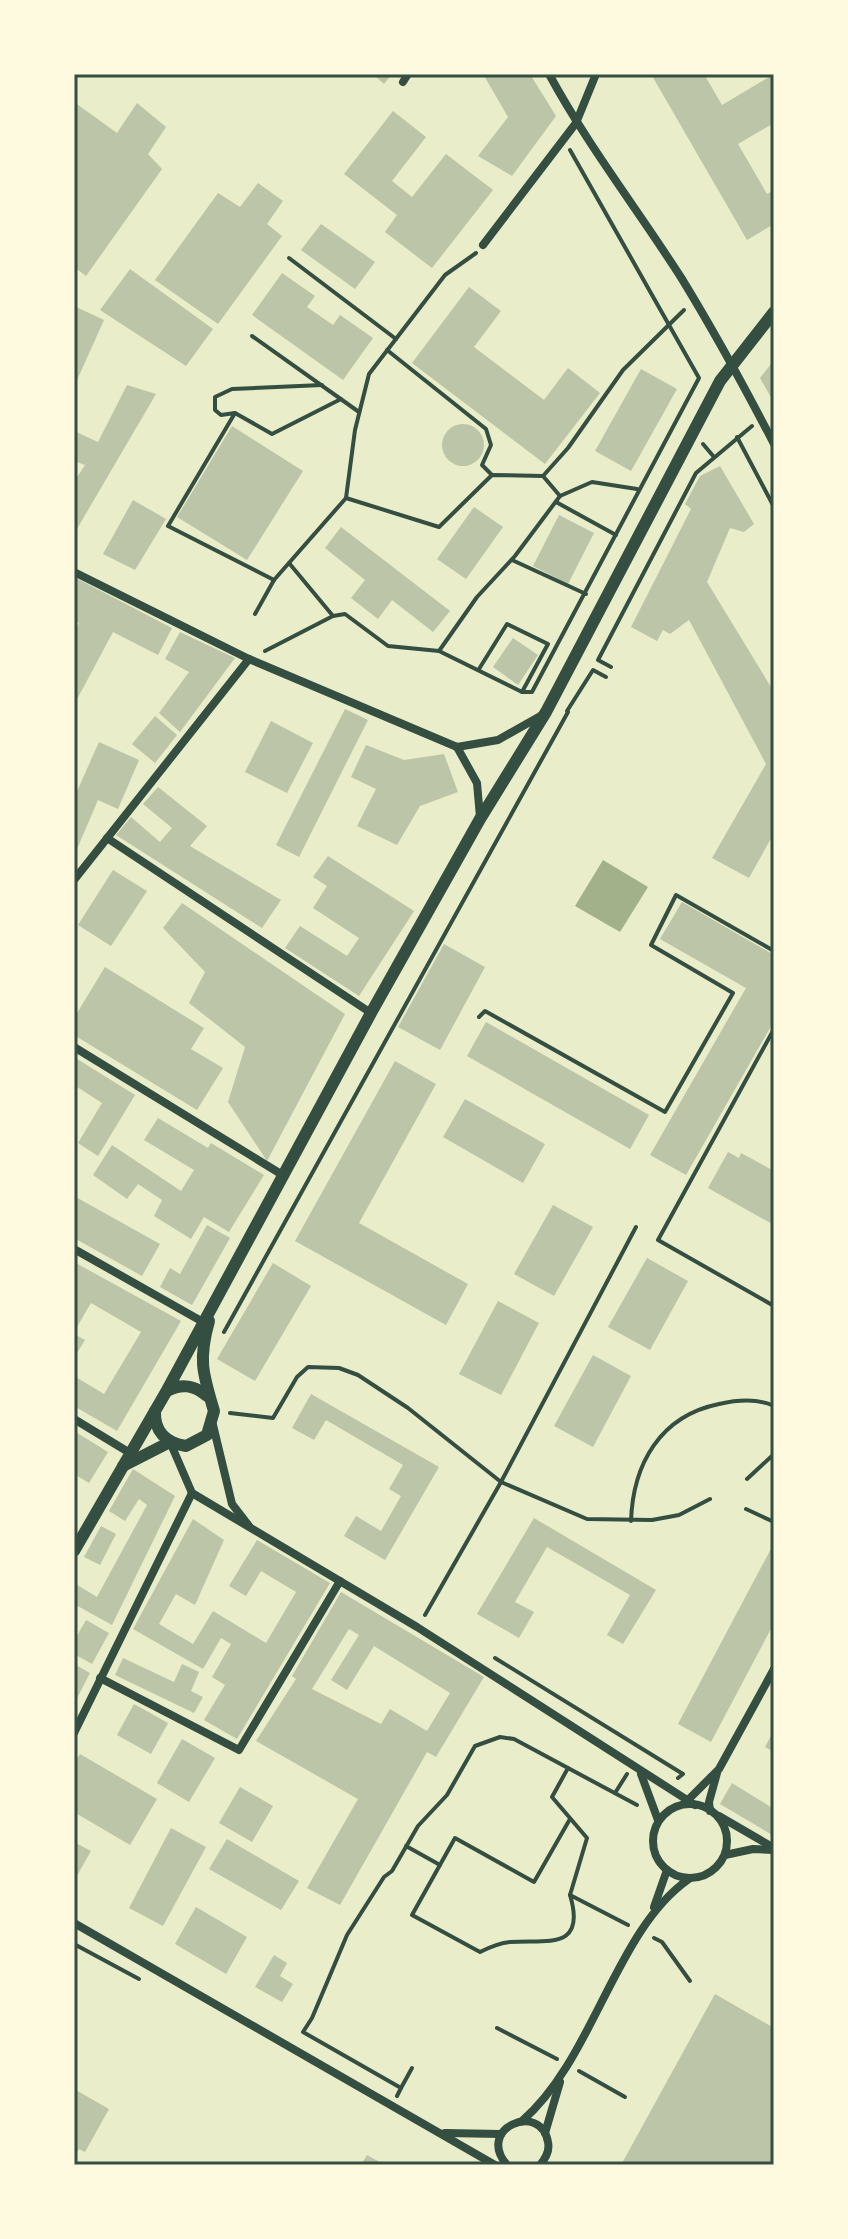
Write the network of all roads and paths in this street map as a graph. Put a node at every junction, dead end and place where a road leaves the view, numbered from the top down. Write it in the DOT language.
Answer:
graph roads {
  1 [pos="549,74"];
  2 [pos="596,74"];
  3 [pos="576,123"];
  4 [pos="564,139"];
  5 [pos="483,245"];
  6 [pos="289,258"];
  7 [pos="694,300"];
  8 [pos="774,312"];
  9 [pos="670,326"];
  10 [pos="252,336"];
  11 [pos="396,339"];
  12 [pos="387,350"];
  13 [pos="732,362"];
  14 [pos="322,385"];
  15 [pos="341,399"];
  16 [pos="359,412"];
  17 [pos="235,413"];
  18 [pos="761,420"];
  19 [pos="737,437"];
  20 [pos="774,444"];
  21 [pos="492,475"];
  22 [pos="543,476"];
  23 [pos="639,489"];
  24 [pos="660,492"];
  25 [pos="560,496"];
  26 [pos="346,498"];
  27 [pos="556,502"];
  28 [pos="774,507"];
  29 [pos="616,535"];
  30 [pos="512,560"];
  31 [pos="289,563"];
  32 [pos="74,572"];
  33 [pos="274,580"];
  34 [pos="586,594"];
  35 [pos="255,614"];
  36 [pos="333,616"];
  37 [pos="439,651"];
  38 [pos="249,659"];
  39 [pos="611,667"];
  40 [pos="479,669"];
  41 [pos="606,677"];
  42 [pos="522,692"];
  43 [pos="532,692"];
  44 [pos="548,708"];
  45 [pos="568,712"];
  46 [pos="457,747"];
  47 [pos="480,819"];
  48 [pos="107,838"];
  49 [pos="74,880"];
  50 [pos="774,951"];
  51 [pos="371,1013"];
  52 [pos="479,1017"];
  53 [pos="774,1029"];
  54 [pos="74,1047"];
  55 [pos="281,1174"];
  56 [pos="636,1227"];
  57 [pos="74,1249"];
  58 [pos="217,1295"];
  59 [pos="774,1306"];
  60 [pos="203,1322"];
  61 [pos="222,1337"];
  62 [pos="166,1392"];
  63 [pos="207,1396"];
  64 [pos="229,1404"];
  65 [pos="774,1406"];
  66 [pos="155,1411"];
  67 [pos="74,1419"];
  68 [pos="213,1425"];
  69 [pos="170,1442"];
  70 [pos="130,1453"];
  71 [pos="774,1454"];
  72 [pos="120,1468"];
  73 [pos="747,1479"];
  74 [pos="501,1482"];
  75 [pos="192,1493"];
  76 [pos="710,1499"];
  77 [pos="746,1509"];
  78 [pos="631,1521"];
  79 [pos="774,1522"];
  80 [pos="252,1530"];
  81 [pos="74,1551"];
  82 [pos="340,1581"];
  83 [pos="417,1627"];
  84 [pos="774,1669"];
  85 [pos="100,1678"];
  86 [pos="74,1733"];
  87 [pos="719,1769"];
  88 [pos="641,1773"];
  89 [pos="688,1803"];
  90 [pos="713,1813"];
  91 [pos="570,1819"];
  92 [pos="658,1820"];
  93 [pos="406,1846"];
  94 [pos="774,1849"];
  95 [pos="725,1855"];
  96 [pos="440,1865"];
  97 [pos="667,1870"];
  98 [pos="689,1879"];
  99 [pos="570,1895"];
  100 [pos="74,1923"];
  101 [pos="642,1932"];
  102 [pos="690,1981"];
  103 [pos="412,2068"];
  104 [pos="565,2070"];
  105 [pos="401,2088"];
  106 [pos="392,2104"];
  107 [pos="522,2121"];
  108 [pos="445,2133"];
  109 [pos="545,2133"];
  110 [pos="501,2134"];
  111 [pos="495,2165"];
  112 [pos="507,2165"];
  113 [pos="540,2165"];
  1 -- 3 [label="street"];
  2 -- 3 [label="street"];
  3 -- 4 [label="street"];
  3 -- 7 [label="street"];
  4 -- 5 [label="street"];
  4 -- 9 [label="path"];
  5 -- 11 [label="path"];
  6 -- 11 [label="path"];
  7 -- 9 [label="path"];
  7 -- 13 [label="street"];
  8 -- 13 [label="street"];
  9 -- 22 [label="path"];
  9 -- 23 [label="path"];
  10 -- 14 [label="path"];
  11 -- 12 [label="path"];
  12 -- 16 [label="path"];
  12 -- 21 [label="path"];
  13 -- 18 [label="street"];
  13 -- 24 [label="street"];
  14 -- 15 [label="path"];
  14 -- 17 [label="path"];
  15 -- 16 [label="path"];
  15 -- 17 [label="path"];
  16 -- 26 [label="path"];
  17 -- 33 [label="path"];
  18 -- 19 [label="path"];
  18 -- 20 [label="street"];
  19 -- 28 [label="path"];
  19 -- 39 [label="path"];
  21 -- 22 [label="path"];
  21 -- 26 [label="path"];
  22 -- 25 [label="path"];
  23 -- 24 [label="path"];
  23 -- 25 [label="path"];
  23 -- 29 [label="path"];
  24 -- 44 [label="street"];
  25 -- 27 [label="path"];
  26 -- 31 [label="path"];
  27 -- 29 [label="path"];
  27 -- 30 [label="path"];
  29 -- 34 [label="path"];
  30 -- 34 [label="path"];
  30 -- 37 [label="path"];
  31 -- 33 [label="path"];
  31 -- 36 [label="path"];
  32 -- 38 [label="street"];
  33 -- 35 [label="path"];
  34 -- 43 [label="path"];
  36 -- 37 [label="path"];
  36 -- 38 [label="path"];
  37 -- 40 [label="path"];
  38 -- 46 [label="street"];
  38 -- 48 [label="street"];
  40 -- 42 [label="path"];
  40 -- 42 [label="path"];
  41 -- 45 [label="path"];
  42 -- 43 [label="path"];
  43 -- 44 [label="path"];
  44 -- 45 [label="path"];
  44 -- 46 [label="street"];
  44 -- 47 [label="street"];
  45 -- 61 [label="path"];
  46 -- 47 [label="street"];
  47 -- 51 [label="street"];
  48 -- 49 [label="street"];
  48 -- 51 [label="street"];
  50 -- 52 [label="path"];
  51 -- 55 [label="street"];
  53 -- 59 [label="path"];
  54 -- 55 [label="street"];
  55 -- 58 [label="street"];
  56 -- 74 [label="path"];
  57 -- 60 [label="street"];
  58 -- 60 [label="street"];
  58 -- 63 [label="street"];
  60 -- 62 [label="street"];
  62 -- 63 [label="street"];
  62 -- 66 [label="street"];
  63 -- 68 [label="street"];
  64 -- 74 [label="path"];
  65 -- 78 [label="path"];
  66 -- 69 [label="street"];
  66 -- 70 [label="street"];
  67 -- 70 [label="street"];
  68 -- 69 [label="street"];
  68 -- 80 [label="street"];
  69 -- 72 [label="street"];
  69 -- 75 [label="street"];
  70 -- 72 [label="street"];
  71 -- 73 [label="path"];
  72 -- 81 [label="street"];
  74 -- 78 [label="path"];
  74 -- 83 [label="path"];
  75 -- 80 [label="street"];
  75 -- 85 [label="street"];
  76 -- 78 [label="path"];
  77 -- 79 [label="path"];
  80 -- 82 [label="street"];
  82 -- 83 [label="street"];
  82 -- 85 [label="street"];
  83 -- 88 [label="street"];
  84 -- 87 [label="street"];
  85 -- 86 [label="street"];
  87 -- 89 [label="street"];
  87 -- 90 [label="street"];
  88 -- 89 [label="street"];
  88 -- 92 [label="street"];
  89 -- 90 [label="street"];
  89 -- 92 [label="street"];
  90 -- 94 [label="street"];
  90 -- 95 [label="street"];
  91 -- 93 [label="path"];
  91 -- 96 [label="path"];
  91 -- 99 [label="path"];
  92 -- 97 [label="street"];
  93 -- 96 [label="path"];
  93 -- 105 [label="path"];
  94 -- 95 [label="street"];
  95 -- 98 [label="street"];
  96 -- 99 [label="path"];
  97 -- 98 [label="street"];
  97 -- 101 [label="street"];
  98 -- 101 [label="street"];
  99 -- 101 [label="path"];
  100 -- 106 [label="street"];
  101 -- 102 [label="path"];
  101 -- 104 [label="street"];
  103 -- 105 [label="path"];
  104 -- 107 [label="street"];
  104 -- 109 [label="street"];
  105 -- 106 [label="path"];
  106 -- 108 [label="street"];
  107 -- 109 [label="street"];
  107 -- 110 [label="street"];
  108 -- 110 [label="street"];
  108 -- 111 [label="street"];
  109 -- 113 [label="street"];
  110 -- 112 [label="street"];
}
